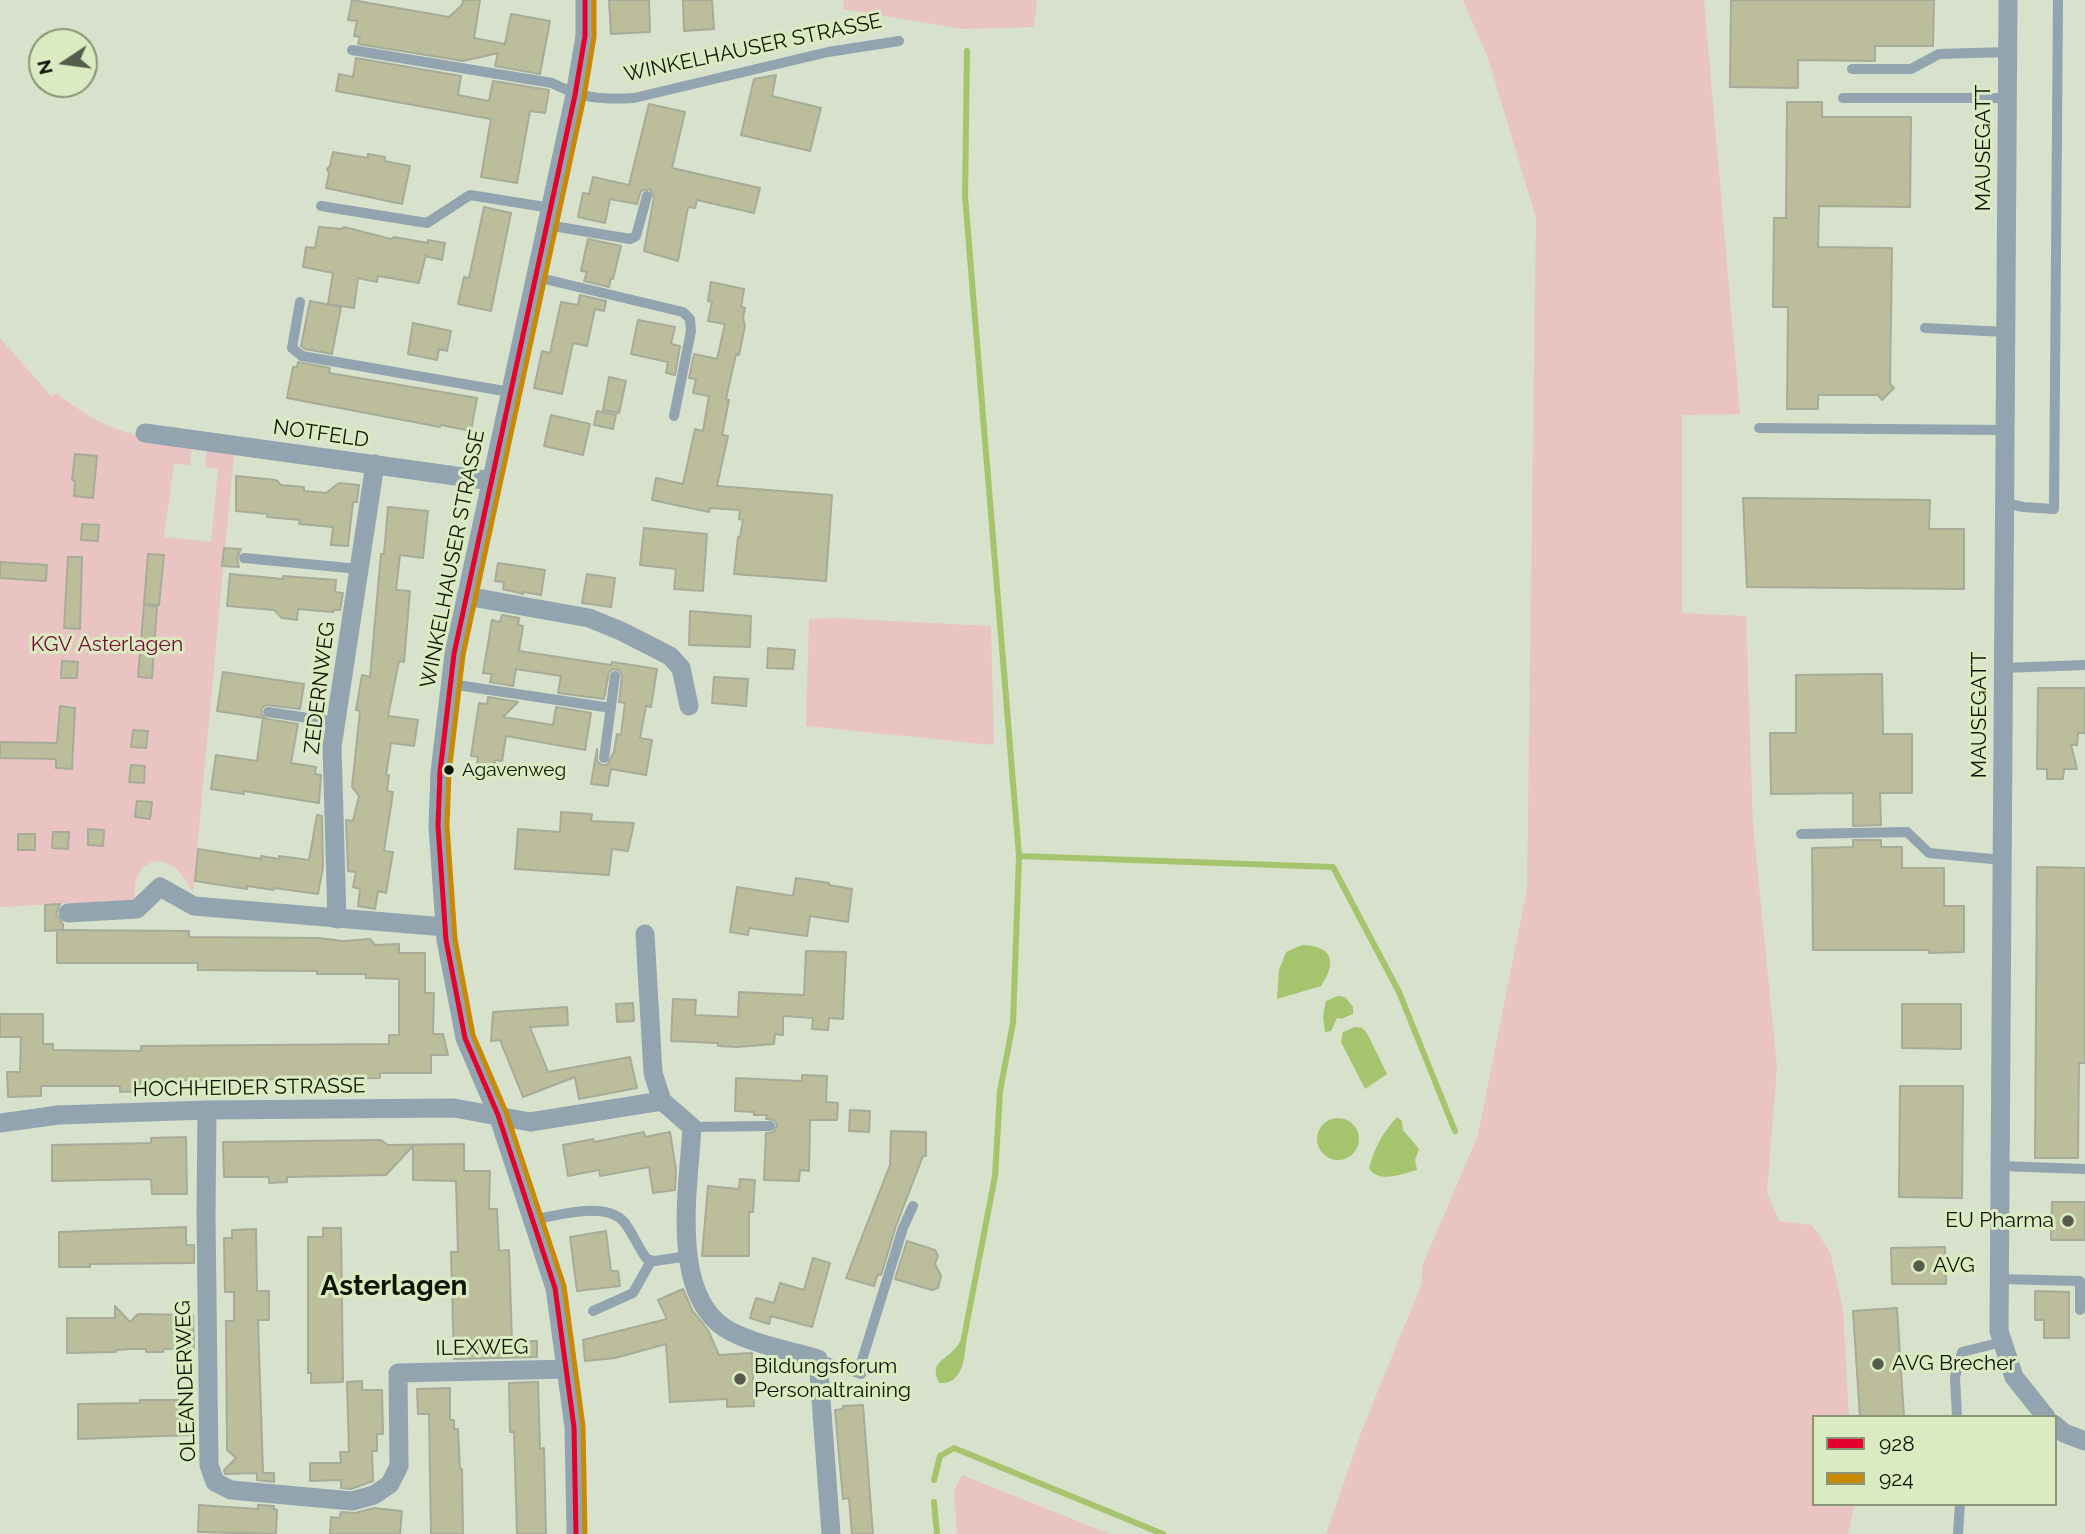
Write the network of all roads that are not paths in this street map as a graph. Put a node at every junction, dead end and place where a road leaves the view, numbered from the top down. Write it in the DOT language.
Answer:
graph roads {
  1 [pos="585,0"];
  2 [pos="2008,0"];
  3 [pos="2058,0"];
  4 [pos="899,41"];
  5 [pos="352,50"];
  6 [pos="2008,52"];
  7 [pos="1852,69"];
  8 [pos="575,95"];
  9 [pos="1843,97"];
  10 [pos="2008,98"];
  11 [pos="647,196"];
  12 [pos="321,206"];
  13 [pos="549,217"];
  14 [pos="536,277"];
  15 [pos="300,302"];
  16 [pos="1925,328"];
  17 [pos="2006,332"];
  18 [pos="510,392"];
  19 [pos="674,416"];
  20 [pos="1759,428"];
  21 [pos="2005,430"];
  22 [pos="145,433"];
  23 [pos="375,464"];
  24 [pos="492,481"];
  25 [pos="2004,503"];
  26 [pos="244,558"];
  27 [pos="359,569"];
  28 [pos="466,596"];
  29 [pos="2085,665"];
  30 [pos="2003,668"];
  31 [pos="615,676"];
  32 [pos="450,684"];
  33 [pos="689,706"];
  34 [pos="611,708"];
  35 [pos="268,712"];
  36 [pos="335,722"];
  37 [pos="604,758"];
  38 [pos="1801,834"];
  39 [pos="2002,860"];
  40 [pos="68,912"];
  41 [pos="337,919"];
  42 [pos="445,927"];
  43 [pos="645,934"];
  44 [pos="662,1101"];
  45 [pos="207,1110"];
  46 [pos="498,1115"];
  47 [pos="0,1123"];
  48 [pos="770,1126"];
  49 [pos="692,1127"];
  50 [pos="2000,1166"];
  51 [pos="2085,1169"];
  52 [pos="913,1206"];
  53 [pos="533,1220"];
  54 [pos="688,1256"];
  55 [pos="651,1261"];
  56 [pos="1999,1279"];
  57 [pos="2080,1310"];
  58 [pos="593,1311"];
  59 [pos="2002,1342"];
  60 [pos="818,1359"];
  61 [pos="567,1369"];
  62 [pos="398,1373"];
  63 [pos="1957,1415"];
  64 [pos="2044,1415"];
  65 [pos="2057,1427"];
  66 [pos="2085,1441"];
  67 [pos="1961,1506"];
  68 [pos="576,1534"];
  69 [pos="831,1534"];
  70 [pos="1958,1534"];
  1 -- 8 [label="street, WINKELHAUSER STRASSE"];
  2 -- 6 [label="street, MAUSEGATT"];
  3 -- 25 [label="lane"];
  4 -- 8 [label="lane, WINKELHAUSER STRASSE"];
  5 -- 8 [label="lane, WINKELHAUSER STRASSE"];
  6 -- 7 [label="lane"];
  6 -- 10 [label="street, MAUSEGATT"];
  8 -- 13 [label="street, WINKELHAUSER STRASSE"];
  9 -- 10 [label="lane"];
  10 -- 17 [label="street, MAUSEGATT"];
  11 -- 13 [label="lane"];
  12 -- 13 [label="lane"];
  13 -- 14 [label="street, WINKELHAUSER STRASSE"];
  14 -- 18 [label="street, WINKELHAUSER STRASSE"];
  14 -- 19 [label="lane"];
  15 -- 18 [label="lane"];
  16 -- 17 [label="lane"];
  17 -- 21 [label="street, MAUSEGATT"];
  18 -- 24 [label="street, WINKELHAUSER STRASSE"];
  20 -- 21 [label="lane"];
  21 -- 25 [label="street, MAUSEGATT"];
  22 -- 23 [label="street, NOTFELD"];
  23 -- 24 [label="street, NOTFELD"];
  23 -- 27 [label="street, ZEDERNWEG"];
  24 -- 28 [label="street, WINKELHAUSER STRASSE"];
  25 -- 30 [label="street, MAUSEGATT"];
  26 -- 27 [label="lane"];
  27 -- 36 [label="street, ZEDERNWEG"];
  28 -- 32 [label="street, WINKELHAUSER STRASSE"];
  28 -- 33 [label="street"];
  29 -- 30 [label="lane"];
  30 -- 39 [label="street, MAUSEGATT"];
  31 -- 34 [label="lane"];
  32 -- 34 [label="lane"];
  32 -- 42 [label="street, WINKELHAUSER STRASSE"];
  34 -- 37 [label="lane"];
  35 -- 36 [label="lane"];
  36 -- 41 [label="street, ZEDERNWEG"];
  38 -- 39 [label="lane"];
  39 -- 50 [label="street, MAUSEGATT"];
  40 -- 41 [label="street"];
  41 -- 42 [label="street"];
  42 -- 46 [label="street, WINKELHAUSER STRASSE"];
  43 -- 44 [label="street"];
  44 -- 46 [label="street"];
  44 -- 49 [label="street"];
  45 -- 46 [label="street, HOCHHEIDER STRASSE"];
  45 -- 47 [label="street, HOCHHEIDER STRASSE"];
  45 -- 62 [label="street, OLEANDERWEG"];
  46 -- 53 [label="street, WINKELHAUSER STRASSE"];
  48 -- 49 [label="lane"];
  49 -- 54 [label="street"];
  50 -- 51 [label="lane"];
  50 -- 56 [label="street, MAUSEGATT"];
  52 -- 60 [label="lane"];
  53 -- 55 [label="lane"];
  53 -- 61 [label="street, WINKELHAUSER STRASSE"];
  54 -- 55 [label="lane"];
  54 -- 60 [label="street"];
  55 -- 58 [label="lane"];
  56 -- 57 [label="lane"];
  56 -- 59 [label="street, MAUSEGATT"];
  59 -- 63 [label="lane"];
  59 -- 64 [label="street, MAUSEGATT"];
  60 -- 69 [label="street"];
  61 -- 62 [label="street, ILEXWEG"];
  61 -- 68 [label="street, WINKELHAUSER STRASSE"];
  65 -- 66 [label="street"];
  67 -- 70 [label="lane"];
}
